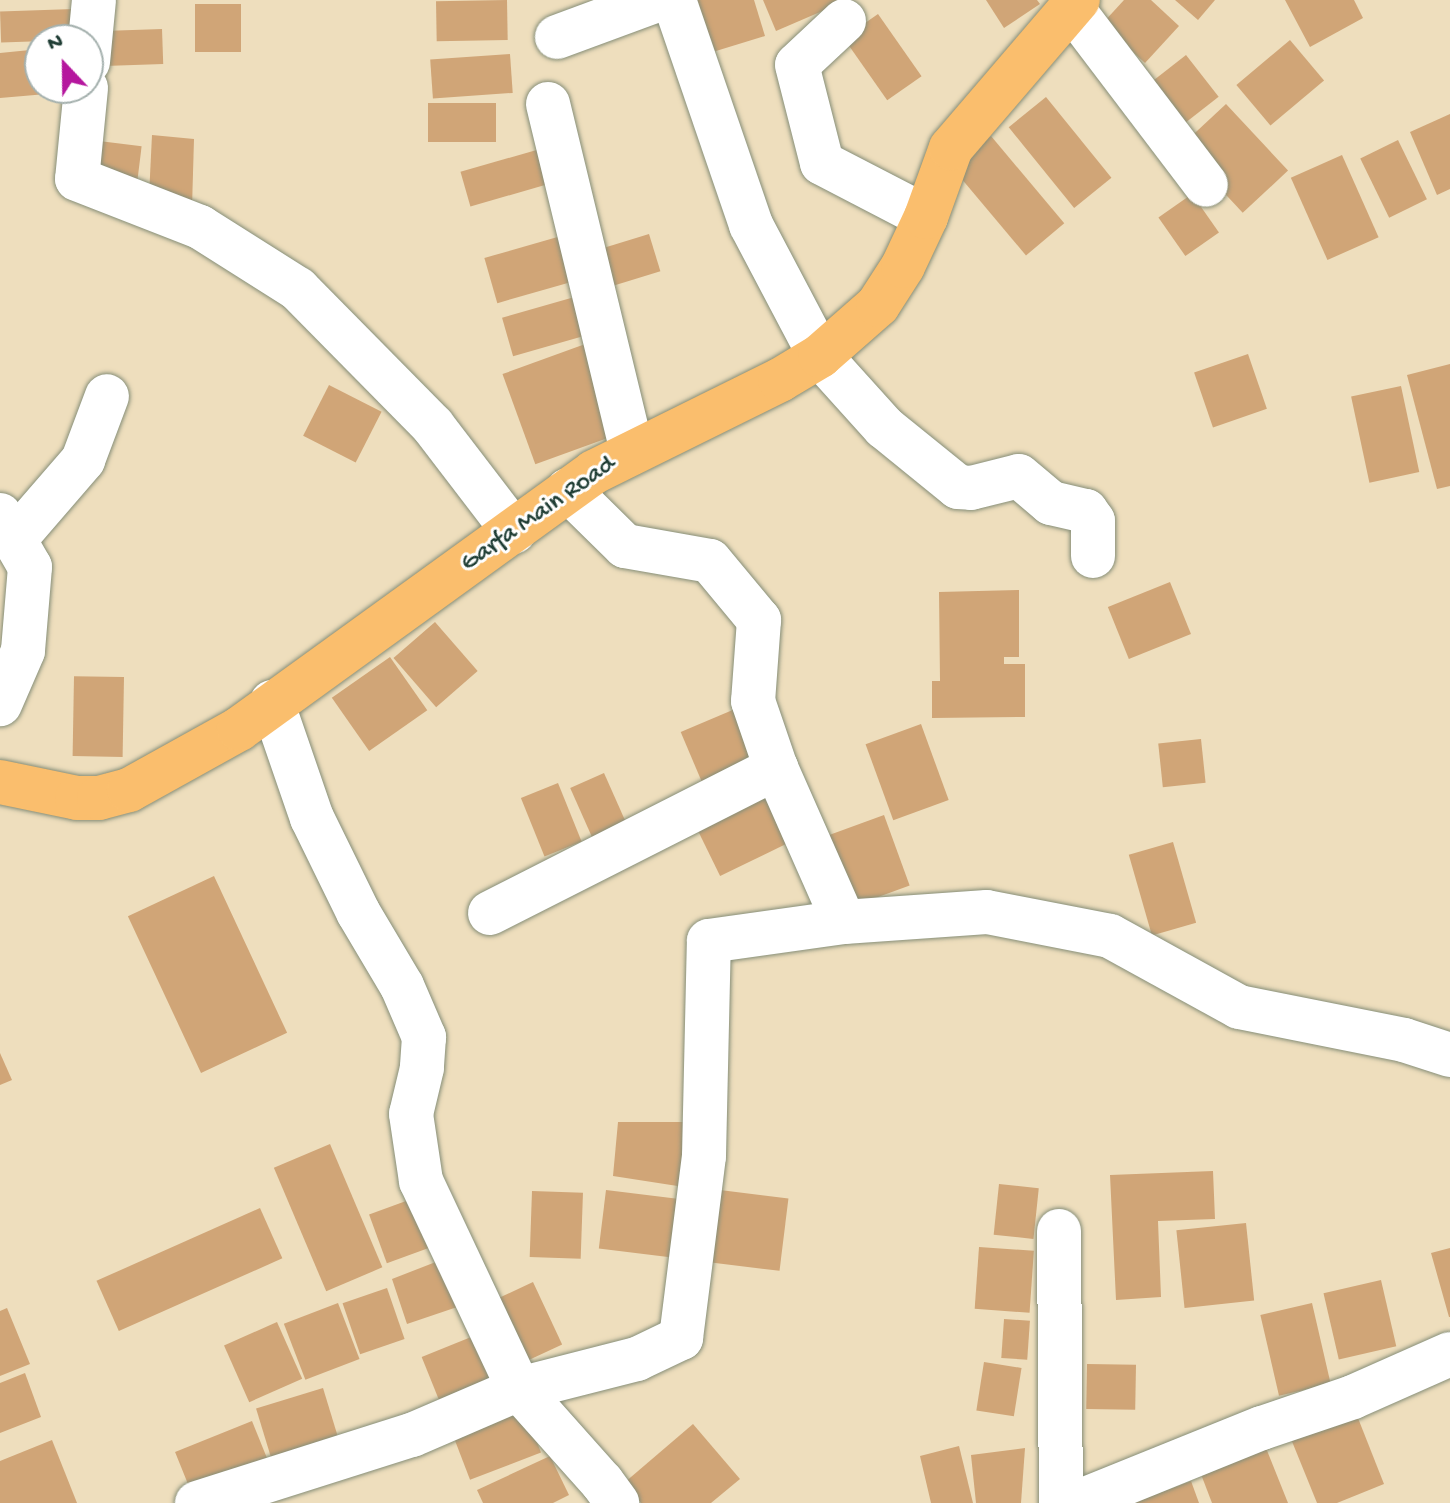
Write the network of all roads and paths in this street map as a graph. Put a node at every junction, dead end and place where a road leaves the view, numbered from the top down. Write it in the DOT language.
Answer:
graph roads {
  1 [pos="94,0"];
  2 [pos="657,0"];
  3 [pos="674,0"];
  4 [pos="1075,4"];
  5 [pos="844,21"];
  6 [pos="92,24"];
  7 [pos="557,37"];
  8 [pos="84,104"];
  9 [pos="548,104"];
  10 [pos="1206,185"];
  11 [pos="926,217"];
  12 [pos="820,356"];
  13 [pos="107,396"];
  14 [pos="632,452"];
  15 [pos="568,490"];
  16 [pos="7,527"];
  17 [pos="514,532"];
  18 [pos="1093,556"];
  19 [pos="272,702"];
  20 [pos="0,704"];
  21 [pos="776,768"];
  22 [pos="0,782"];
  23 [pos="490,913"];
  24 [pos="844,922"];
  25 [pos="1450,1055"];
  26 [pos="1059,1231"];
  27 [pos="1450,1354"];
  28 [pos="519,1389"];
  29 [pos="264,1492"];
  30 [pos="197,1503"];
  31 [pos="617,1503"];
  32 [pos="1061,1503"];
  33 [pos="1076,1503"];
  1 -- 6 [label="street"];
  2 -- 7 [label="street"];
  3 -- 12 [label="street"];
  4 -- 10 [label="street"];
  4 -- 11 [label="main road, Garfa Main Road"];
  5 -- 11 [label="street"];
  8 -- 17 [label="street"];
  9 -- 14 [label="street"];
  11 -- 12 [label="main road, Garfa Main Road"];
  12 -- 14 [label="main road, Garfa Main Road"];
  12 -- 18 [label="street"];
  13 -- 16 [label="street"];
  14 -- 15 [label="main road, Garfa Main Road"];
  15 -- 17 [label="main road, Garfa Main Road"];
  15 -- 21 [label="street"];
  16 -- 20 [label="street"];
  17 -- 19 [label="main road, Garfa Main Road"];
  19 -- 22 [label="main road, Garfa Main Road"];
  19 -- 28 [label="street"];
  21 -- 23 [label="street"];
  21 -- 24 [label="street"];
  24 -- 25 [label="street"];
  24 -- 28 [label="street"];
  26 -- 32 [label="street"];
  27 -- 33 [label="street"];
  28 -- 29 [label="street"];
  28 -- 31 [label="street"];
  29 -- 30 [label="street"];
}
